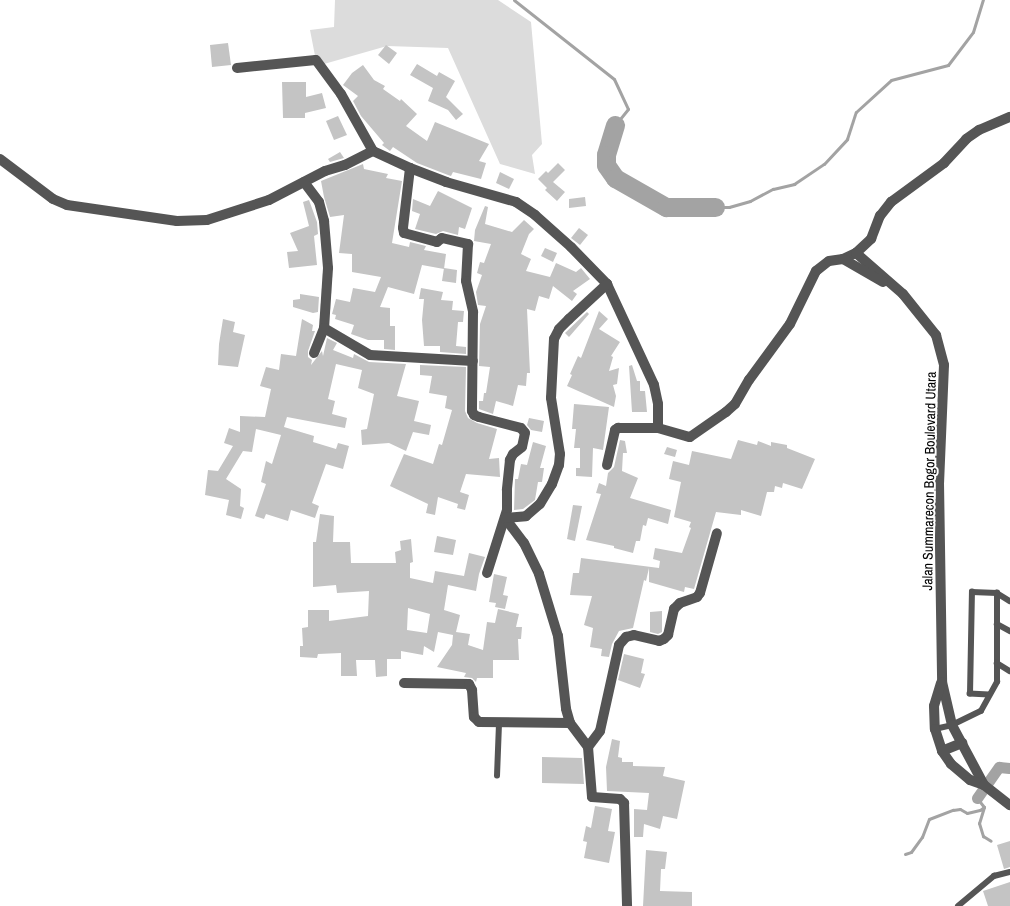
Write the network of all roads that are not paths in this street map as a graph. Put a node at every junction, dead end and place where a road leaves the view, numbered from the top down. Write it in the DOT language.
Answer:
graph roads {
  1 [pos="237,68"];
  2 [pos="1010,117"];
  3 [pos="374,151"];
  4 [pos="0,158"];
  5 [pos="410,168"];
  6 [pos="304,182"];
  7 [pos="856,253"];
  8 [pos="843,259"];
  9 [pos="607,284"];
  10 [pos="903,294"];
  11 [pos="324,328"];
  12 [pos="314,353"];
  13 [pos="473,361"];
  14 [pos="658,428"];
  15 [pos="607,465"];
  16 [pos="505,518"];
  17 [pos="717,533"];
  18 [pos="487,573"];
  19 [pos="997,593"];
  20 [pos="1010,601"];
  21 [pos="997,624"];
  22 [pos="1010,632"];
  23 [pos="997,663"];
  24 [pos="1010,671"];
  25 [pos="942,682"];
  26 [pos="404,683"];
  27 [pos="989,695"];
  28 [pos="570,723"];
  29 [pos="499,724"];
  30 [pos="952,725"];
  31 [pos="935,729"];
  32 [pos="962,743"];
  33 [pos="588,747"];
  34 [pos="942,751"];
  35 [pos="497,776"];
  36 [pos="984,785"];
  37 [pos="1010,805"];
  38 [pos="1010,872"];
  39 [pos="626,906"];
  40 [pos="958,906"];
  1 -- 3 [label="street"];
  2 -- 7 [label="street"];
  3 -- 5 [label="street"];
  3 -- 6 [label="street"];
  4 -- 6 [label="street"];
  5 -- 9 [label="street"];
  5 -- 13 [label="street"];
  6 -- 11 [label="street"];
  7 -- 8 [label="street"];
  7 -- 10 [label="street, Jalan Summarecon Bogor Boulevard Utara"];
  8 -- 10 [label="street, Jalan Summarecon Bogor Boulevard Utara"];
  8 -- 14 [label="street"];
  9 -- 14 [label="street"];
  9 -- 16 [label="street"];
  10 -- 25 [label="street, Jalan Summarecon Bogor Boulevard Utara"];
  11 -- 12 [label="street"];
  11 -- 13 [label="street"];
  13 -- 16 [label="street"];
  14 -- 15 [label="street"];
  16 -- 18 [label="street"];
  16 -- 28 [label="street"];
  17 -- 33 [label="street"];
  19 -- 20 [label="lane"];
  19 -- 21 [label="lane"];
  19 -- 27 [label="lane"];
  21 -- 22 [label="lane"];
  21 -- 23 [label="lane"];
  23 -- 24 [label="lane"];
  23 -- 27 [label="lane"];
  25 -- 30 [label="street, Jalan Summarecon Bogor Boulevard Utara"];
  25 -- 31 [label="street, Jalan Summarecon Bogor Boulevard Utara"];
  26 -- 29 [label="street"];
  27 -- 30 [label="lane"];
  28 -- 29 [label="street"];
  28 -- 33 [label="street"];
  29 -- 35 [label="lane"];
  30 -- 31 [label="lane"];
  30 -- 32 [label="street, Jalan Summarecon Bogor Boulevard Utara"];
  31 -- 34 [label="street, Jalan Summarecon Bogor Boulevard Utara"];
  32 -- 34 [label="street"];
  32 -- 36 [label="street, Jalan Summarecon Bogor Boulevard Utara"];
  33 -- 39 [label="street"];
  34 -- 36 [label="street, Jalan Summarecon Bogor Boulevard Utara"];
  36 -- 37 [label="street, Jalan Summarecon Bogor Boulevard Utara"];
  38 -- 40 [label="lane"];
}
